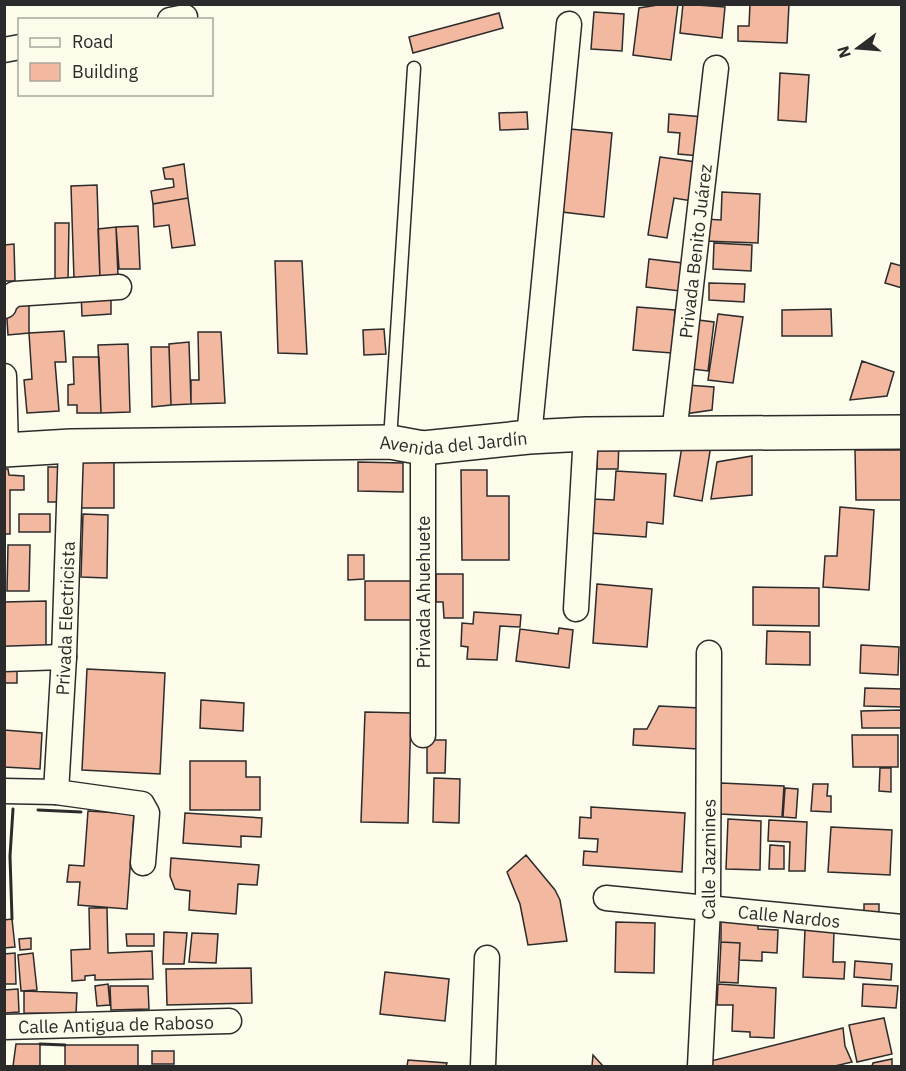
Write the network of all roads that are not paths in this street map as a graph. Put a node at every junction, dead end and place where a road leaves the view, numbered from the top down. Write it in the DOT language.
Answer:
graph roads {
  1 [pos="569,24"];
  2 [pos="414,68"];
  3 [pos="716,68"];
  4 [pos="119,287"];
  5 [pos="4,306"];
  6 [pos="4,376"];
  7 [pos="902,432"];
  8 [pos="586,434"];
  9 [pos="674,434"];
  10 [pos="529,437"];
  11 [pos="390,442"];
  12 [pos="71,446"];
  13 [pos="423,448"];
  14 [pos="5,450"];
  15 [pos="576,609"];
  16 [pos="710,652"];
  17 [pos="64,657"];
  18 [pos="4,659"];
  19 [pos="423,735"];
  20 [pos="4,791"];
  21 [pos="56,792"];
  22 [pos="143,863"];
  23 [pos="606,898"];
  24 [pos="708,908"];
  25 [pos="902,927"];
  26 [pos="488,958"];
  27 [pos="229,1021"];
  28 [pos="4,1027"];
  29 [pos="483,1066"];
  30 [pos="700,1066"];
  1 -- 10 [label="street"];
  2 -- 11 [label="lane"];
  3 -- 9 [label="street, Privada Benito Juárez"];
  4 -- 5 [label="street"];
  6 -- 14 [label="street"];
  7 -- 9 [label="main road, Avenida del Jardín"];
  8 -- 9 [label="main road, Avenida del Jardín"];
  8 -- 10 [label="main road, Avenida del Jardín"];
  8 -- 15 [label="street"];
  10 -- 13 [label="main road, Avenida del Jardín"];
  11 -- 12 [label="main road, Avenida del Jardín"];
  11 -- 13 [label="main road, Avenida del Jardín"];
  12 -- 14 [label="main road, Avenida del Jardín"];
  12 -- 17 [label="street, Privada Electricista"];
  13 -- 19 [label="street, Privada Ahuehuete"];
  16 -- 24 [label="street, Calle Jazmines"];
  17 -- 18 [label="street"];
  17 -- 21 [label="street, Privada Electricista"];
  20 -- 21 [label="street"];
  21 -- 22 [label="street"];
  23 -- 24 [label="street, Calle Nardos"];
  24 -- 25 [label="street, Calle Nardos"];
  24 -- 30 [label="street, Calle Jazmines"];
  26 -- 29 [label="street"];
  27 -- 28 [label="street, Calle Antigua de Raboso"];
}
